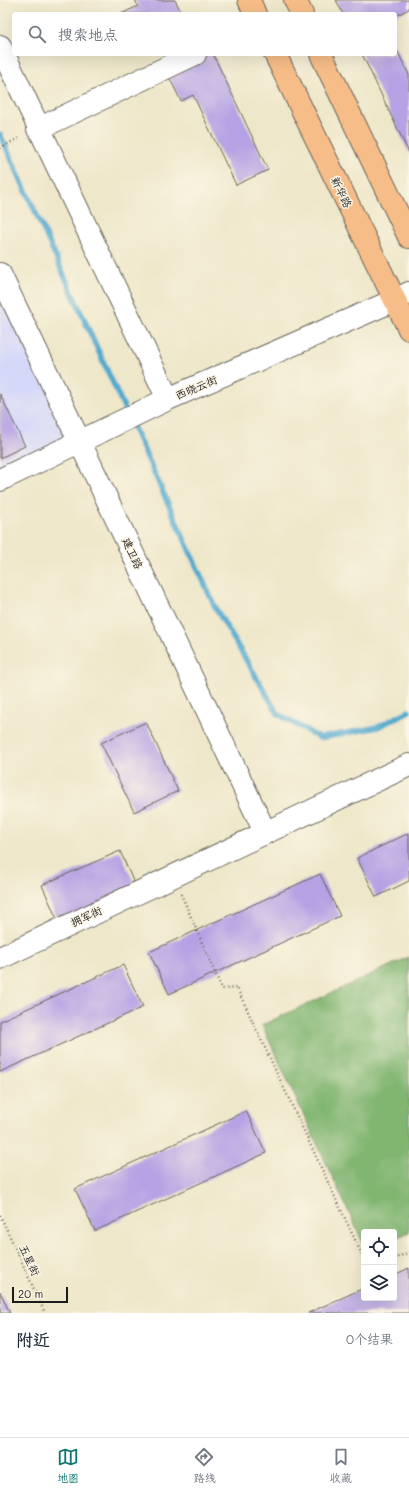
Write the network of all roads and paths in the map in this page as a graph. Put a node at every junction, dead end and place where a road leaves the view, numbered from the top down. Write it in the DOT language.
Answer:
graph roads {
  1 [pos="249,0"];
  2 [pos="295,0"];
  3 [pos="254,12"];
  4 [pos="301,12"];
  5 [pos="0,46"];
  6 [pos="191,56"];
  7 [pos="276,56"];
  8 [pos="322,56"];
  9 [pos="38,128"];
  10 [pos="409,237"];
  11 [pos="0,274"];
  12 [pos="402,296"];
  13 [pos="409,329"];
  14 [pos="168,399"];
  15 [pos="80,441"];
  16 [pos="0,480"];
  17 [pos="409,765"];
  18 [pos="265,832"];
  19 [pos="173,875"];
  20 [pos="0,958"];
  21 [pos="0,1215"];
  22 [pos="409,1252"];
  23 [pos="361,1253"];
  24 [pos="397,1258"];
  25 [pos="45,1313"];
  1 -- 3 [label="main road"];
  2 -- 4 [label="main road"];
  5 -- 9 [label="street"];
  6 -- 9 [label="street"];
  7 -- 12 [label="main road, 新华路"];
  8 -- 10 [label="main road"];
  9 -- 14 [label="street"];
  11 -- 15 [label="street, 建卫路"];
  12 -- 13 [label="main road, 新华路"];
  12 -- 14 [label="street, 西晓云街"];
  14 -- 15 [label="street, 西晓云街"];
  15 -- 16 [label="street, 西晓云街"];
  15 -- 18 [label="street, 建卫路"];
  17 -- 18 [label="street, 拥军街"];
  18 -- 19 [label="street, 拥军街"];
  19 -- 20 [label="street, 拥军街"];
  19 -- 23 [label="path"];
  21 -- 25 [label="path, 五星街"];
  22 -- 24 [label="path"];
}
